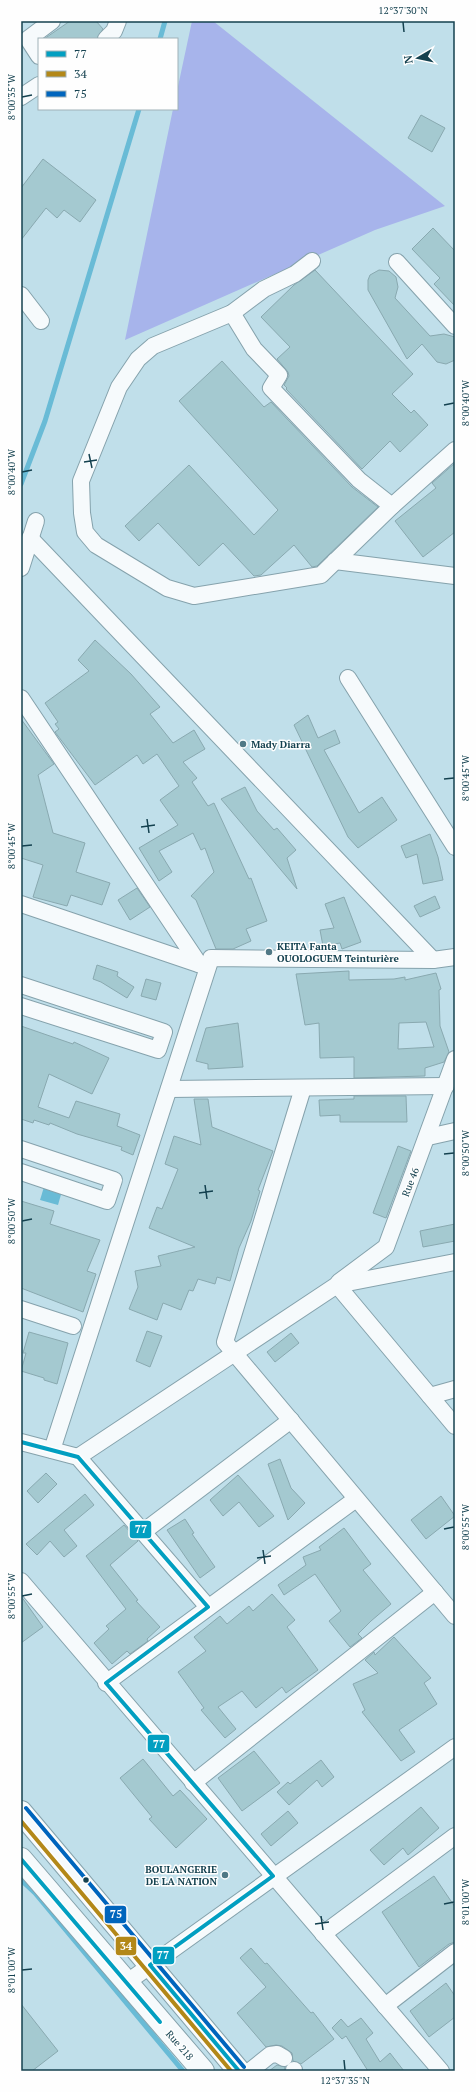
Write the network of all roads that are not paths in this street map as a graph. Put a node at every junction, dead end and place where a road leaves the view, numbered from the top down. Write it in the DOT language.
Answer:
graph roads {
  1 [pos="52,21"];
  2 [pos="118,21"];
  3 [pos="107,38"];
  4 [pos="38,54"];
  5 [pos="38,86"];
  6 [pos="21,97"];
  7 [pos="312,261"];
  8 [pos="397,262"];
  9 [pos="21,295"];
  10 [pos="232,313"];
  11 [pos="41,321"];
  12 [pos="455,326"];
  13 [pos="455,450"];
  14 [pos="392,506"];
  15 [pos="36,522"];
  16 [pos="30,538"];
  17 [pos="335,561"];
  18 [pos="21,568"];
  19 [pos="455,576"];
  20 [pos="348,678"];
  21 [pos="21,698"];
  22 [pos="455,847"];
  23 [pos="21,904"];
  24 [pos="455,957"];
  25 [pos="434,960"];
  26 [pos="203,966"];
  27 [pos="21,985"];
  28 [pos="21,1006"];
  29 [pos="455,1059"];
  30 [pos="446,1086"];
  31 [pos="303,1088"];
  32 [pos="168,1089"];
  33 [pos="455,1131"];
  34 [pos="428,1137"];
  35 [pos="21,1149"];
  36 [pos="21,1172"];
  37 [pos="455,1262"];
  38 [pos="337,1285"];
  39 [pos="21,1309"];
  40 [pos="73,1326"];
  41 [pos="234,1353"];
  42 [pos="455,1390"];
  43 [pos="430,1396"];
  44 [pos="291,1420"];
  45 [pos="455,1426"];
  46 [pos="21,1442"];
  47 [pos="52,1450"];
  48 [pos="78,1457"];
  49 [pos="356,1499"];
  50 [pos="143,1532"];
  51 [pos="22,1583"];
  52 [pos="435,1592"];
  53 [pos="208,1607"];
  54 [pos="455,1616"];
  55 [pos="106,1683"];
  56 [pos="455,1748"];
  57 [pos="193,1783"];
  58 [pos="21,1812"];
  59 [pos="455,1836"];
  60 [pos="21,1859"];
  61 [pos="274,1876"];
  62 [pos="323,1934"];
  63 [pos="455,1952"];
  64 [pos="150,1965"];
  65 [pos="126,1983"];
  66 [pos="385,2006"];
  67 [pos="291,2067"];
  68 [pos="203,2071"];
  69 [pos="239,2071"];
  70 [pos="250,2071"];
  71 [pos="441,2071"];
  1 -- 4 [label="street"];
  2 -- 3 [label="street"];
  5 -- 6 [label="street"];
  7 -- 10 [label="street"];
  8 -- 12 [label="street"];
  9 -- 11 [label="street"];
  10 -- 14 [label="street"];
  10 -- 17 [label="street"];
  13 -- 14 [label="street"];
  14 -- 17 [label="street"];
  15 -- 16 [label="street"];
  16 -- 18 [label="street"];
  16 -- 25 [label="street"];
  17 -- 19 [label="street"];
  20 -- 22 [label="street"];
  21 -- 26 [label="street"];
  23 -- 26 [label="street"];
  24 -- 25 [label="street"];
  25 -- 26 [label="street"];
  26 -- 32 [label="street"];
  27 -- 28 [label="street"];
  29 -- 30 [label="street, Rue 46"];
  30 -- 31 [label="street"];
  30 -- 34 [label="street, Rue 46"];
  31 -- 32 [label="street"];
  31 -- 41 [label="street"];
  32 -- 47 [label="street"];
  33 -- 34 [label="street"];
  34 -- 38 [label="street, Rue 46"];
  35 -- 36 [label="street"];
  37 -- 38 [label="street"];
  38 -- 41 [label="street, Rue 46"];
  38 -- 43 [label="street"];
  39 -- 40 [label="street"];
  41 -- 44 [label="street"];
  41 -- 48 [label="street, Rue 46"];
  42 -- 43 [label="street"];
  43 -- 45 [label="street"];
  44 -- 49 [label="street"];
  44 -- 50 [label="street"];
  46 -- 47 [label="street"];
  47 -- 48 [label="street"];
  48 -- 50 [label="street"];
  49 -- 52 [label="street"];
  49 -- 53 [label="street"];
  50 -- 53 [label="street"];
  51 -- 55 [label="street"];
  52 -- 54 [label="street"];
  52 -- 57 [label="street"];
  53 -- 55 [label="street"];
  55 -- 57 [label="street"];
  56 -- 61 [label="street"];
  57 -- 61 [label="street"];
  58 -- 64 [label="highway"];
  59 -- 62 [label="street"];
  60 -- 65 [label="highway, Rue 218"];
  61 -- 62 [label="street"];
  61 -- 64 [label="street"];
  62 -- 66 [label="street"];
  63 -- 66 [label="street"];
  64 -- 65 [label="street"];
  64 -- 69 [label="highway"];
  65 -- 68 [label="highway, Rue 218"];
  66 -- 71 [label="street"];
  67 -- 70 [label="street"];
}
